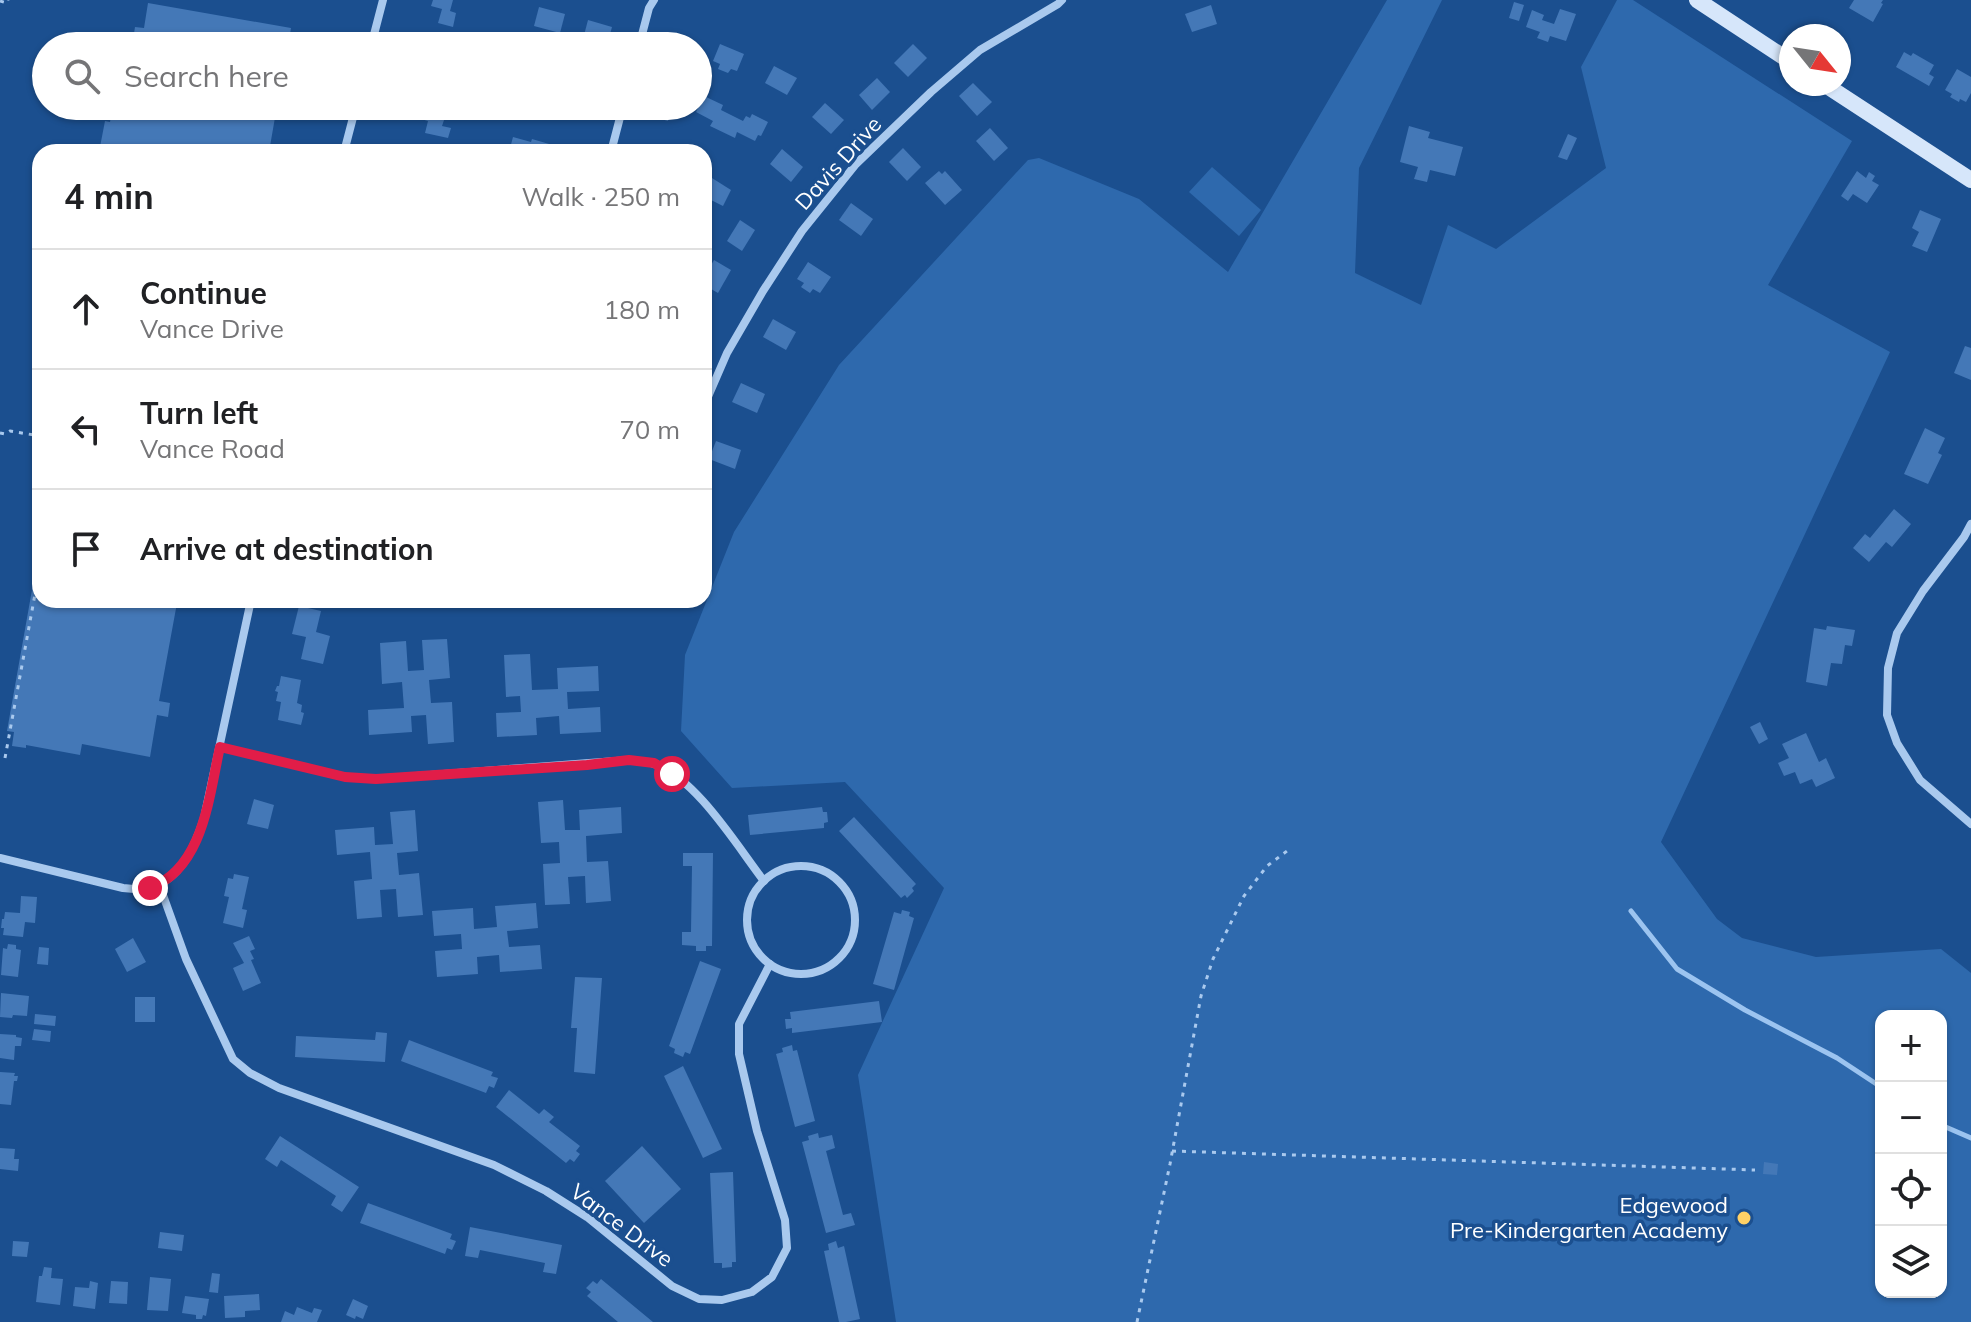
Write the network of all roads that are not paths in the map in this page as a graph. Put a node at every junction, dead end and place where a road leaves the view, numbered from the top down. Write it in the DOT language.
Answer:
graph roads {
  1 [pos="383,0"];
  2 [pos="654,0"];
  3 [pos="1062,0"];
  4 [pos="1697,0"];
  5 [pos="375,32"];
  6 [pos="643,32"];
  7 [pos="1779,54"];
  8 [pos="1842,96"];
  9 [pos="352,120"];
  10 [pos="619,120"];
  11 [pos="346,144"];
  12 [pos="613,144"];
  13 [pos="1971,180"];
  14 [pos="712,388"];
  15 [pos="1971,524"];
  16 [pos="249,608"];
  17 [pos="220,747"];
  18 [pos="1971,824"];
  19 [pos="0,858"];
  20 [pos="764,881"];
  21 [pos="159,884"];
  22 [pos="770,964"];
  1 -- 5 [label="street"];
  2 -- 6 [label="street"];
  3 -- 14 [label="street, Davis Drive"];
  4 -- 7 [label="main road"];
  8 -- 13 [label="main road"];
  9 -- 11 [label="street"];
  10 -- 12 [label="street"];
  15 -- 18 [label="street"];
  16 -- 17 [label="street"];
  17 -- 20 [label="street"];
  17 -- 21 [label="street"];
  19 -- 21 [label="street"];
  20 -- 22 [label="street"];
  20 -- 22 [label="street"];
  21 -- 22 [label="street, Vance Drive"];
}
